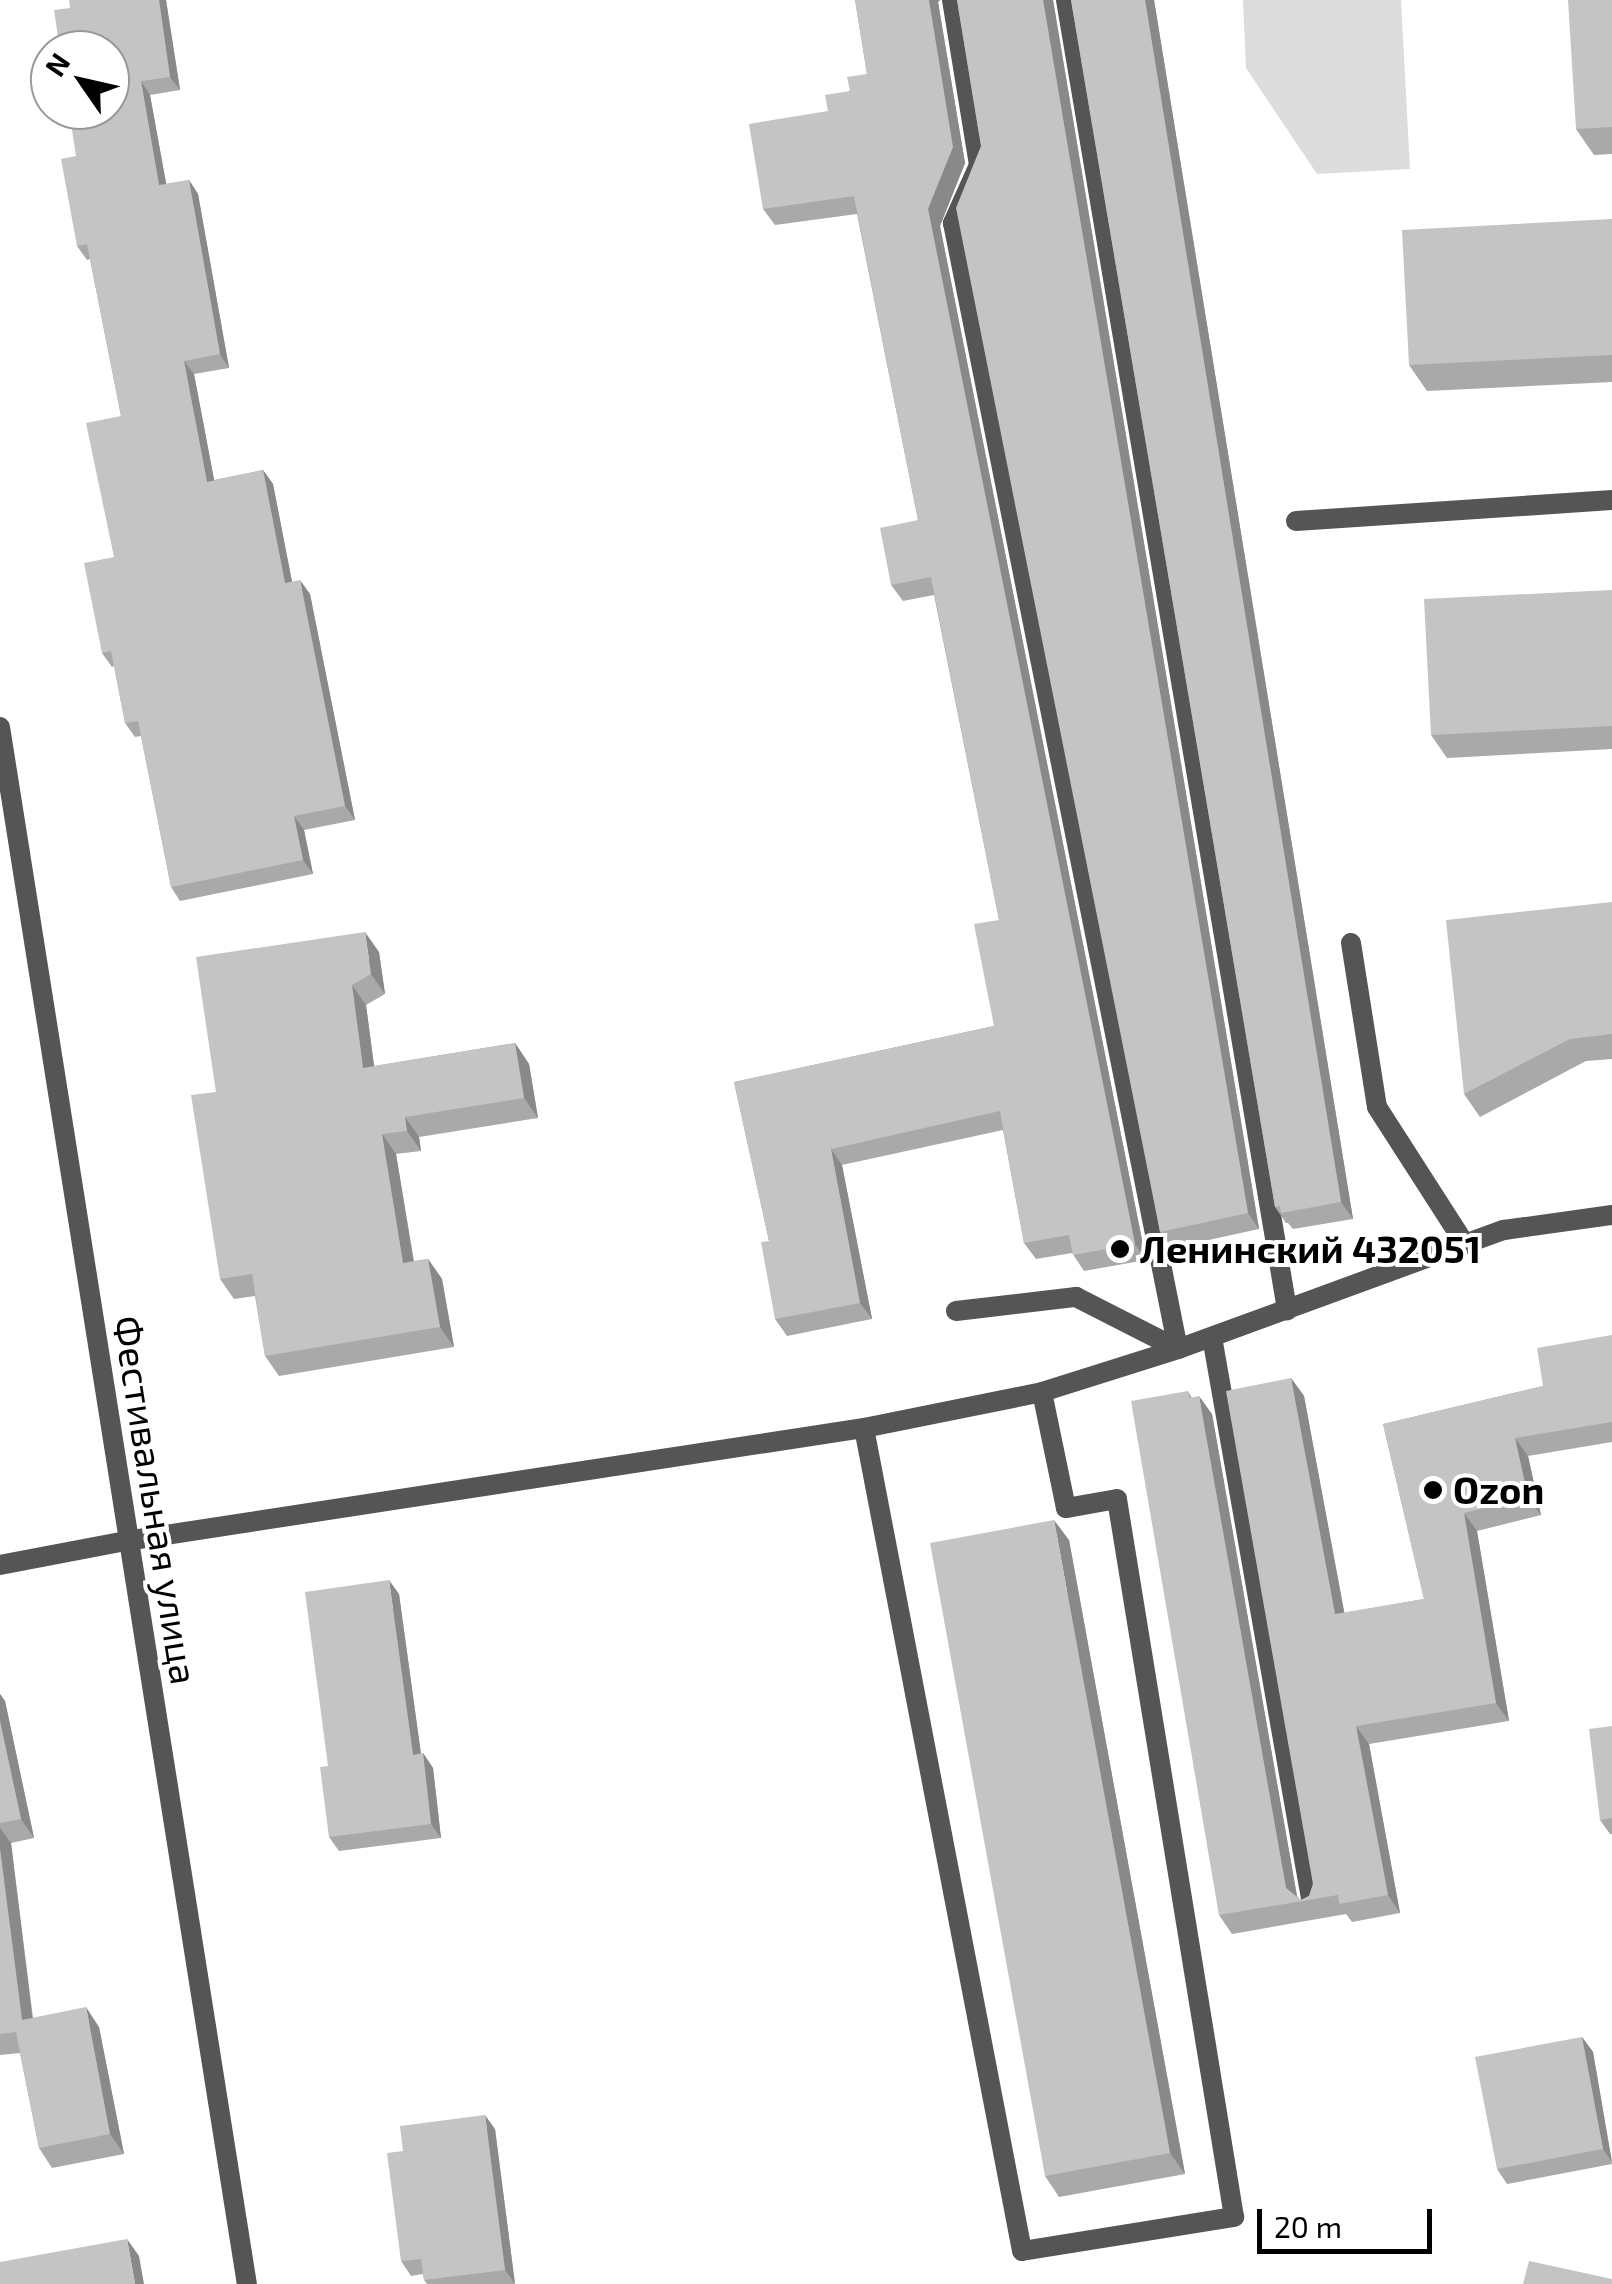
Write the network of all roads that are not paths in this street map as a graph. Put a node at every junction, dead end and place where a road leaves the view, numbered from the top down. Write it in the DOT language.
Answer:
graph roads {
  1 [pos="952,0"];
  2 [pos="1066,0"];
  3 [pos="1612,500"];
  4 [pos="1296,521"];
  5 [pos="0,727"];
  6 [pos="1352,943"];
  7 [pos="1612,1215"];
  8 [pos="1465,1244"];
  9 [pos="956,1310"];
  10 [pos="1286,1310"];
  11 [pos="1212,1336"];
  12 [pos="1178,1349"];
  13 [pos="1042,1392"];
  14 [pos="864,1428"];
  15 [pos="126,1541"];
  16 [pos="0,1565"];
  17 [pos="1312,1904"];
  18 [pos="247,2284"];
  1 -- 12 [label="street"];
  2 -- 10 [label="street"];
  3 -- 4 [label="street"];
  5 -- 15 [label="street, Фестивальная улица"];
  6 -- 8 [label="street"];
  7 -- 8 [label="street"];
  8 -- 10 [label="street"];
  9 -- 12 [label="street"];
  10 -- 11 [label="street"];
  11 -- 12 [label="street"];
  11 -- 17 [label="street"];
  12 -- 13 [label="street"];
  13 -- 14 [label="street"];
  13 -- 14 [label="street"];
  14 -- 15 [label="street"];
  15 -- 16 [label="street"];
  15 -- 18 [label="street, Фестивальная улица"];
}
